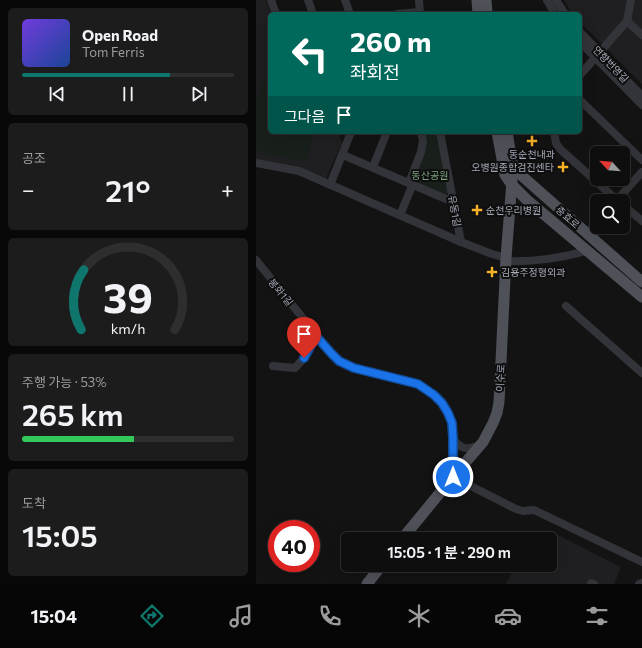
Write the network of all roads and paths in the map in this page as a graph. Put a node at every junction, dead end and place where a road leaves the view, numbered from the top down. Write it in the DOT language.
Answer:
graph roads {
  1 [pos="270,0"];
  2 [pos="308,0"];
  3 [pos="345,0"];
  4 [pos="419,0"];
  5 [pos="477,0"];
  6 [pos="486,0"];
  7 [pos="547,0"];
  8 [pos="556,0"];
  9 [pos="631,0"];
  10 [pos="275,12"];
  11 [pos="312,12"];
  12 [pos="349,12"];
  13 [pos="420,12"];
  14 [pos="478,12"];
  15 [pos="487,12"];
  16 [pos="554,12"];
  17 [pos="564,12"];
  18 [pos="628,21"];
  19 [pos="582,35"];
  20 [pos="642,36"];
  21 [pos="582,44"];
  22 [pos="597,55"];
  23 [pos="582,73"];
  24 [pos="642,96"];
  25 [pos="582,102"];
  26 [pos="642,105"];
  27 [pos="350,134"];
  28 [pos="386,134"];
  29 [pos="421,134"];
  30 [pos="440,134"];
  31 [pos="497,134"];
  32 [pos="507,134"];
  33 [pos="554,134"];
  34 [pos="343,155"];
  35 [pos="642,160"];
  36 [pos="256,163"];
  37 [pos="373,167"];
  38 [pos="513,168"];
  39 [pos="642,172"];
  40 [pos="411,184"];
  41 [pos="330,185"];
  42 [pos="512,185"];
  43 [pos="610,194"];
  44 [pos="625,194"];
  45 [pos="527,200"];
  46 [pos="453,202"];
  47 [pos="511,204"];
  48 [pos="630,211"];
  49 [pos="400,215"];
  50 [pos="642,221"];
  51 [pos="590,231"];
  52 [pos="587,234"];
  53 [pos="461,242"];
  54 [pos="588,250"];
  55 [pos="506,259"];
  56 [pos="256,260"];
  57 [pos="642,282"];
  58 [pos="642,297"];
  59 [pos="566,306"];
  60 [pos="316,336"];
  61 [pos="273,366"];
  62 [pos="642,373"];
  63 [pos="453,438"];
  64 [pos="480,445"];
  65 [pos="453,477"];
  66 [pos="408,532"];
  67 [pos="642,562"];
  68 [pos="376,572"];
  69 [pos="642,583"];
  70 [pos="367,584"];
  71 [pos="638,584"];
  1 -- 10 [label="street"];
  2 -- 11 [label="street"];
  3 -- 12 [label="street"];
  4 -- 13 [label="street"];
  5 -- 14 [label="main road"];
  6 -- 15 [label="main road"];
  7 -- 16 [label="street"];
  8 -- 17 [label="street"];
  9 -- 18 [label="street"];
  18 -- 20 [label="street"];
  18 -- 22 [label="street"];
  19 -- 22 [label="street, 연향번영길"];
  21 -- 22 [label="street, 연향번영길"];
  22 -- 23 [label="street"];
  22 -- 24 [label="street, 연향번영길"];
  22 -- 26 [label="street, 연향번영길"];
  25 -- 35 [label="street"];
  27 -- 34 [label="street"];
  28 -- 37 [label="street"];
  29 -- 40 [label="street"];
  30 -- 46 [label="street, 유동1길"];
  31 -- 42 [label="main road, 이수로"];
  32 -- 38 [label="main road, 이수로"];
  33 -- 43 [label="street"];
  34 -- 37 [label="street"];
  34 -- 41 [label="street"];
  36 -- 41 [label="street"];
  37 -- 40 [label="street"];
  38 -- 42 [label="main road, 이수로"];
  38 -- 52 [label="main road, 충효로"];
  39 -- 44 [label="street"];
  40 -- 46 [label="street"];
  40 -- 49 [label="street"];
  41 -- 49 [label="street"];
  42 -- 45 [label="main road, 충효로"];
  42 -- 47 [label="main road, 이수로"];
  45 -- 47 [label="main road"];
  45 -- 54 [label="main road, 충효로"];
  46 -- 53 [label="street, 유동1길"];
  47 -- 55 [label="main road, 이수로"];
  48 -- 50 [label="street"];
  49 -- 53 [label="street"];
  51 -- 52 [label="street"];
  52 -- 57 [label="main road, 충효로"];
  53 -- 55 [label="street"];
  54 -- 55 [label="street"];
  54 -- 58 [label="main road, 충효로"];
  55 -- 64 [label="main road, 이수로"];
  56 -- 60 [label="street, 봉화1길"];
  59 -- 62 [label="street"];
  60 -- 61 [label="street"];
  60 -- 63 [label="street, 봉화1길"];
  63 -- 64 [label="street"];
  63 -- 65 [label="street, 봉화1길"];
  64 -- 65 [label="main road, 이수로"];
  65 -- 66 [label="main road, 이수로"];
  65 -- 67 [label="street"];
  68 -- 70 [label="main road"];
  69 -- 71 [label="street"];
}
